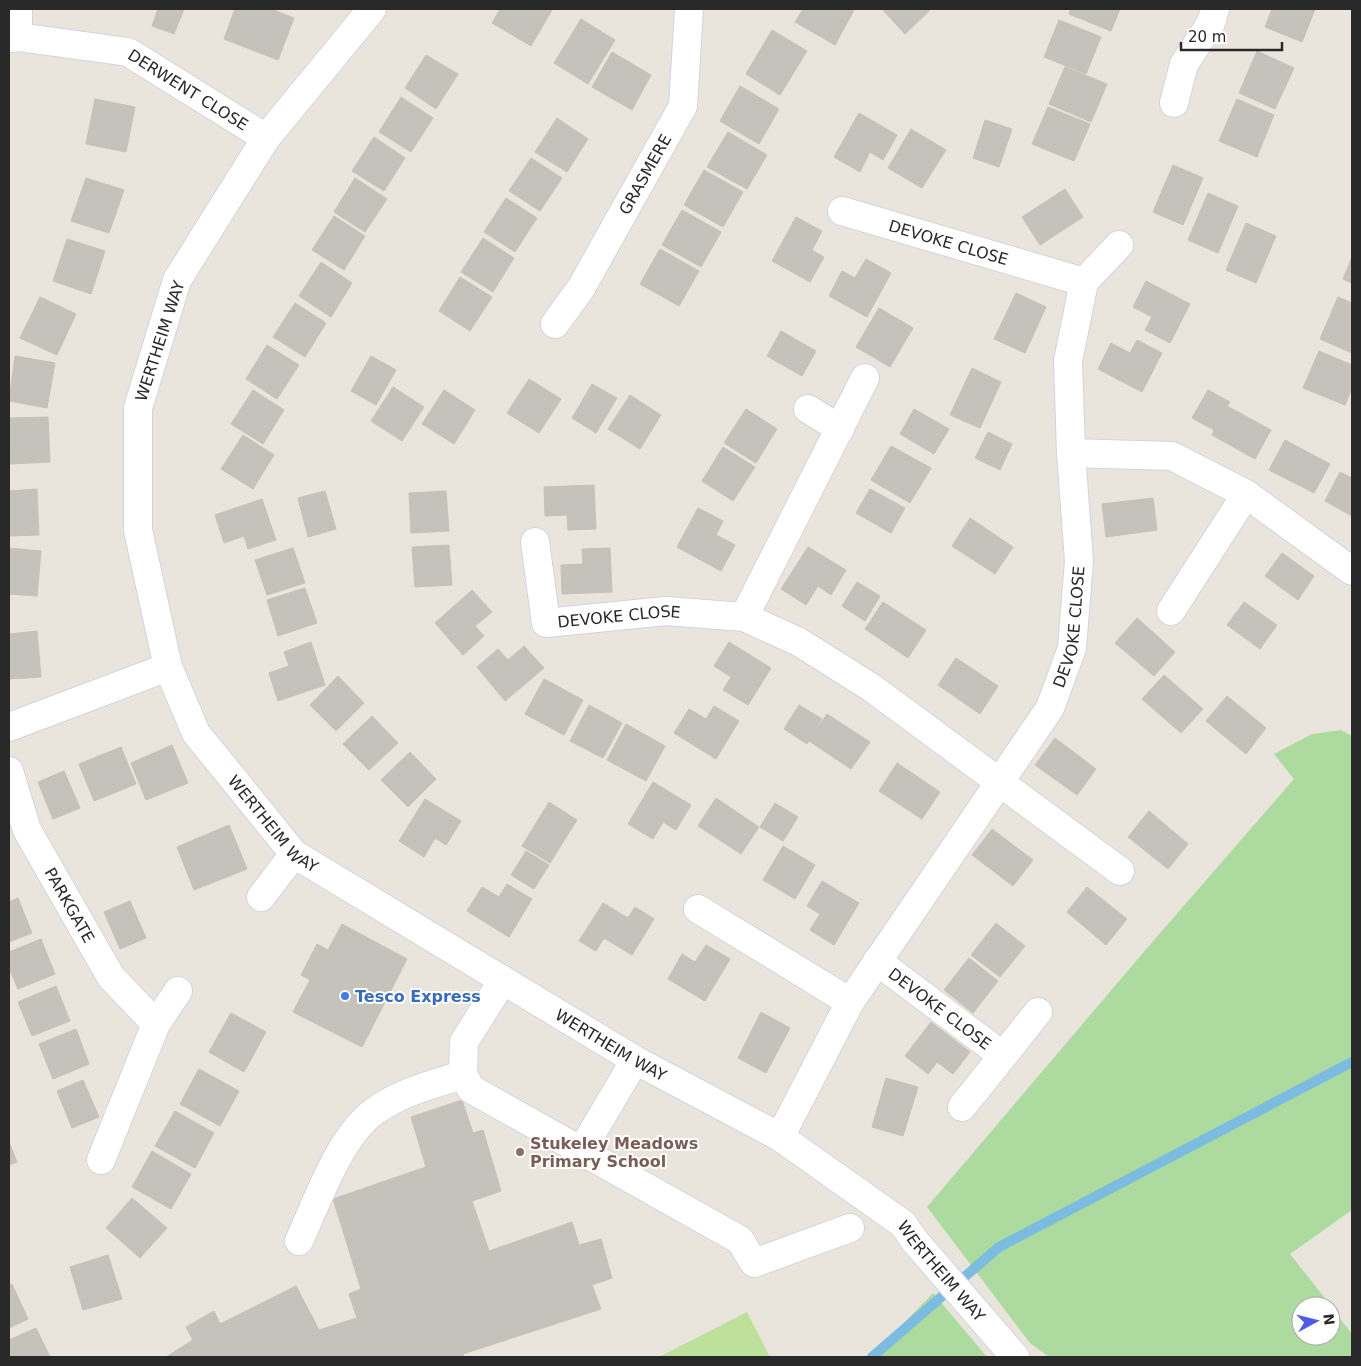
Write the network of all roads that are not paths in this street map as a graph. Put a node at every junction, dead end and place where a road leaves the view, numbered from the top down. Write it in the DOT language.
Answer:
graph roads {
  1 [pos="18,9"];
  2 [pos="372,9"];
  3 [pos="689,9"];
  4 [pos="1215,9"];
  5 [pos="13,37"];
  6 [pos="1174,103"];
  7 [pos="266,138"];
  8 [pos="842,211"];
  9 [pos="1119,245"];
  10 [pos="1084,282"];
  11 [pos="555,324"];
  12 [pos="866,378"];
  13 [pos="808,410"];
  14 [pos="840,429"];
  15 [pos="1071,453"];
  16 [pos="1246,494"];
  17 [pos="535,542"];
  18 [pos="1352,570"];
  19 [pos="1171,611"];
  20 [pos="744,617"];
  21 [pos="168,666"];
  22 [pos="9,727"];
  23 [pos="9,771"];
  24 [pos="1000,783"];
  25 [pos="294,854"];
  26 [pos="1120,871"];
  27 [pos="262,897"];
  28 [pos="698,909"];
  29 [pos="877,961"];
  30 [pos="503,980"];
  31 [pos="178,991"];
  32 [pos="850,1002"];
  33 [pos="1038,1012"];
  34 [pos="156,1024"];
  35 [pos="1003,1056"];
  36 [pos="635,1060"];
  37 [pos="462,1074"];
  38 [pos="962,1107"];
  39 [pos="780,1137"];
  40 [pos="582,1150"];
  41 [pos="101,1160"];
  42 [pos="850,1228"];
  43 [pos="298,1241"];
  44 [pos="1015,1357"];
  1 -- 5 [label="street, DERWENT CLOSE"];
  2 -- 7 [label="street, WERTHEIM WAY"];
  3 -- 11 [label="street, GRASMERE"];
  4 -- 6 [label="street"];
  5 -- 7 [label="street, DERWENT CLOSE"];
  7 -- 21 [label="street, WERTHEIM WAY"];
  8 -- 10 [label="street, DEVOKE CLOSE"];
  9 -- 10 [label="street"];
  10 -- 15 [label="street, DEVOKE CLOSE"];
  12 -- 14 [label="street"];
  13 -- 14 [label="street"];
  14 -- 20 [label="street"];
  15 -- 16 [label="street"];
  15 -- 24 [label="street, DEVOKE CLOSE"];
  16 -- 18 [label="street"];
  16 -- 19 [label="street"];
  17 -- 20 [label="street, DEVOKE CLOSE"];
  20 -- 24 [label="street, DEVOKE CLOSE"];
  21 -- 22 [label="street"];
  21 -- 25 [label="street, WERTHEIM WAY"];
  23 -- 34 [label="street, PARKGATE"];
  24 -- 26 [label="street, DEVOKE CLOSE"];
  24 -- 29 [label="street, DEVOKE CLOSE"];
  25 -- 27 [label="street"];
  25 -- 30 [label="street, WERTHEIM WAY"];
  28 -- 32 [label="street"];
  29 -- 32 [label="street, DEVOKE CLOSE"];
  29 -- 35 [label="street, DEVOKE CLOSE"];
  30 -- 36 [label="street, WERTHEIM WAY"];
  30 -- 37 [label="street"];
  31 -- 34 [label="street"];
  32 -- 39 [label="street, DEVOKE CLOSE"];
  33 -- 35 [label="street, DEVOKE CLOSE"];
  34 -- 41 [label="street"];
  35 -- 38 [label="street, DEVOKE CLOSE"];
  36 -- 39 [label="street, WERTHEIM WAY"];
  36 -- 40 [label="street"];
  37 -- 40 [label="street"];
  37 -- 43 [label="street"];
  39 -- 44 [label="street, WERTHEIM WAY"];
  40 -- 42 [label="street"];
}
